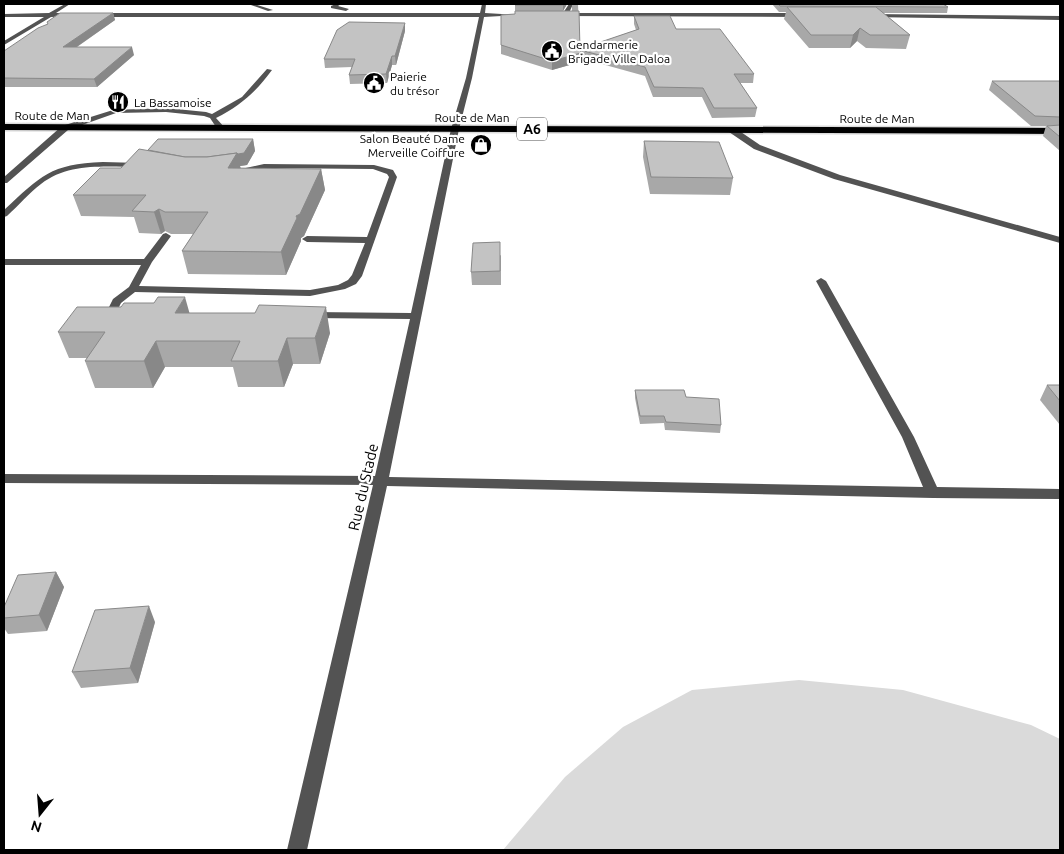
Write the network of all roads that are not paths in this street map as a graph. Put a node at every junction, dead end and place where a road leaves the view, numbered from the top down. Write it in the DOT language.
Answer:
graph roads {
  1 [pos="68,4"];
  2 [pos="250,4"];
  3 [pos="339,4"];
  4 [pos="484,4"];
  5 [pos="571,4"];
  6 [pos="436,8"];
  7 [pos="800,10"];
  8 [pos="284,14"];
  9 [pos="4,15"];
  10 [pos="49,15"];
  11 [pos="78,15"];
  12 [pos="88,15"];
  13 [pos="483,15"];
  14 [pos="529,15"];
  15 [pos="556,15"];
  16 [pos="566,15"];
  17 [pos="864,16"];
  18 [pos="1060,18"];
  19 [pos="4,43"];
  20 [pos="270,70"];
  21 [pos="212,117"];
  22 [pos="4,127"];
  23 [pos="65,128"];
  24 [pos="221,128"];
  25 [pos="455,129"];
  26 [pos="732,130"];
  27 [pos="1060,131"];
  28 [pos="150,165"];
  29 [pos="221,173"];
  30 [pos="4,181"];
  31 [pos="4,214"];
  32 [pos="166,236"];
  33 [pos="307,239"];
  34 [pos="370,240"];
  35 [pos="1060,240"];
  36 [pos="4,262"];
  37 [pos="146,262"];
  38 [pos="821,280"];
  39 [pos="132,289"];
  40 [pos="141,313"];
  41 [pos="300,315"];
  42 [pos="417,316"];
  43 [pos="4,478"];
  44 [pos="381,481"];
  45 [pos="933,493"];
  46 [pos="1060,494"];
  47 [pos="297,850"];
  1 -- 10 [label="street"];
  2 -- 8 [label="street"];
  3 -- 6 [label="street"];
  4 -- 13 [label="street, Rue du Stade"];
  5 -- 16 [label="street"];
  7 -- 16 [label="street"];
  8 -- 12 [label="street"];
  8 -- 13 [label="street"];
  9 -- 10 [label="street"];
  10 -- 11 [label="street"];
  10 -- 19 [label="street"];
  13 -- 14 [label="street"];
  13 -- 25 [label="street, Rue du Stade"];
  15 -- 16 [label="street"];
  17 -- 18 [label="street"];
  20 -- 21 [label="street"];
  21 -- 23 [label="street"];
  21 -- 24 [label="street"];
  22 -- 23 [label="highway, Route de Man / A6"];
  23 -- 24 [label="highway, Route de Man / A6"];
  23 -- 30 [label="street"];
  24 -- 25 [label="highway, Route de Man / A6"];
  25 -- 26 [label="highway, Route de Man / A6"];
  25 -- 42 [label="street, Rue du Stade"];
  26 -- 27 [label="highway, Route de Man / A6"];
  26 -- 35 [label="street"];
  28 -- 31 [label="street"];
  29 -- 34 [label="street"];
  32 -- 37 [label="street"];
  33 -- 34 [label="street"];
  34 -- 39 [label="street"];
  36 -- 37 [label="street"];
  37 -- 39 [label="street"];
  38 -- 45 [label="street"];
  39 -- 40 [label="street"];
  41 -- 42 [label="street"];
  42 -- 44 [label="street, Rue du Stade"];
  43 -- 44 [label="street"];
  44 -- 45 [label="street"];
  44 -- 47 [label="street, Rue du Stade"];
  45 -- 46 [label="street"];
}
